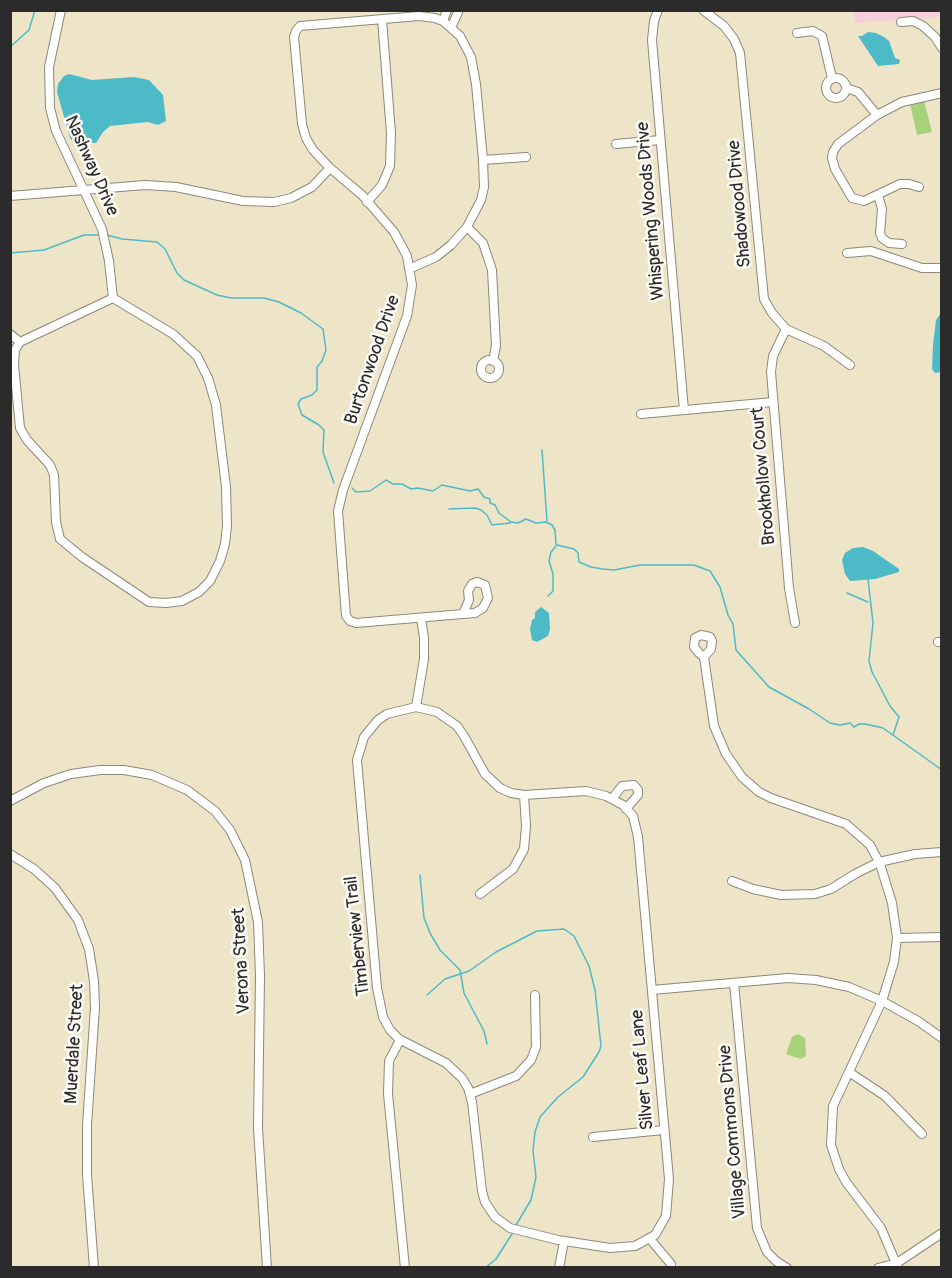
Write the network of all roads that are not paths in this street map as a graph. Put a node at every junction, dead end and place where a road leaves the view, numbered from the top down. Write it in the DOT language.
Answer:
graph roads {
  1 [pos="62,10"];
  2 [pos="447,10"];
  3 [pos="459,10"];
  4 [pos="658,10"];
  5 [pos="703,10"];
  6 [pos="382,19"];
  7 [pos="443,21"];
  8 [pos="901,22"];
  9 [pos="451,28"];
  10 [pos="797,33"];
  11 [pos="942,48"];
  12 [pos="832,78"];
  13 [pos="846,88"];
  14 [pos="942,93"];
  15 [pos="877,115"];
  16 [pos="660,140"];
  17 [pos="616,144"];
  18 [pos="526,156"];
  19 [pos="483,160"];
  20 [pos="330,168"];
  21 [pos="918,187"];
  22 [pos="85,190"];
  23 [pos="878,195"];
  24 [pos="10,196"];
  25 [pos="368,202"];
  26 [pos="467,226"];
  27 [pos="902,244"];
  28 [pos="847,253"];
  29 [pos="411,267"];
  30 [pos="942,268"];
  31 [pos="113,298"];
  32 [pos="786,329"];
  33 [pos="10,334"];
  34 [pos="20,342"];
  35 [pos="493,361"];
  36 [pos="850,365"];
  37 [pos="773,402"];
  38 [pos="684,410"];
  39 [pos="641,414"];
  40 [pos="463,614"];
  41 [pos="421,618"];
  42 [pos="795,623"];
  43 [pos="704,657"];
  44 [pos="416,707"];
  45 [pos="524,795"];
  46 [pos="612,799"];
  47 [pos="10,801"];
  48 [pos="626,809"];
  49 [pos="942,852"];
  50 [pos="10,854"];
  51 [pos="879,862"];
  52 [pos="732,881"];
  53 [pos="480,894"];
  54 [pos="942,937"];
  55 [pos="897,938"];
  56 [pos="734,983"];
  57 [pos="652,990"];
  58 [pos="535,995"];
  59 [pos="882,1001"];
  60 [pos="942,1038"];
  61 [pos="400,1040"];
  62 [pos="849,1072"];
  63 [pos="470,1094"];
  64 [pos="663,1130"];
  65 [pos="922,1134"];
  66 [pos="592,1137"];
  67 [pos="942,1233"];
  68 [pos="650,1239"];
  69 [pos="564,1241"];
  70 [pos="670,1264"];
  71 [pos="897,1265"];
  72 [pos="94,1268"];
  73 [pos="267,1268"];
  74 [pos="405,1268"];
  75 [pos="559,1268"];
  76 [pos="787,1268"];
  77 [pos="878,1268"];
  1 -- 22 [label="street, Nashway Drive"];
  2 -- 7 [label="street"];
  3 -- 9 [label="street"];
  4 -- 16 [label="street, Whispering Woods Drive"];
  5 -- 32 [label="street, Shadowood Drive"];
  6 -- 7 [label="street"];
  6 -- 20 [label="street, Burtonwood Drive"];
  6 -- 25 [label="street"];
  7 -- 9 [label="street"];
  8 -- 11 [label="street"];
  9 -- 19 [label="street"];
  10 -- 12 [label="street"];
  12 -- 13 [label="street"];
  12 -- 13 [label="street"];
  13 -- 15 [label="street"];
  14 -- 15 [label="street"];
  15 -- 23 [label="street"];
  16 -- 17 [label="street"];
  16 -- 38 [label="street, Whispering Woods Drive"];
  18 -- 19 [label="street"];
  19 -- 26 [label="street"];
  20 -- 22 [label="street"];
  20 -- 25 [label="street, Burtonwood Drive"];
  21 -- 23 [label="street"];
  22 -- 24 [label="street"];
  22 -- 31 [label="street, Nashway Drive"];
  23 -- 27 [label="street"];
  25 -- 29 [label="street, Burtonwood Drive"];
  26 -- 29 [label="street"];
  26 -- 35 [label="street"];
  28 -- 30 [label="street"];
  29 -- 41 [label="street, Burtonwood Drive"];
  31 -- 34 [label="street"];
  31 -- 34 [label="street"];
  32 -- 36 [label="street, Shadowood Drive"];
  32 -- 37 [label="street, Brookhollow Court"];
  33 -- 34 [label="street"];
  37 -- 38 [label="street"];
  37 -- 42 [label="street, Brookhollow Court"];
  38 -- 39 [label="street"];
  40 -- 41 [label="street"];
  41 -- 44 [label="street"];
  43 -- 51 [label="street"];
  44 -- 45 [label="street"];
  44 -- 61 [label="street, Timberview Trail"];
  45 -- 46 [label="street"];
  45 -- 53 [label="street"];
  46 -- 48 [label="street"];
  46 -- 48 [label="street"];
  47 -- 73 [label="street, Verona Street"];
  48 -- 57 [label="street, Silver Leaf Lane"];
  49 -- 51 [label="street"];
  50 -- 72 [label="street, Muerdale Street"];
  51 -- 52 [label="street"];
  51 -- 55 [label="street"];
  54 -- 55 [label="street"];
  55 -- 59 [label="street"];
  56 -- 57 [label="street"];
  56 -- 59 [label="street"];
  56 -- 76 [label="street, Village Commons Drive"];
  57 -- 64 [label="street, Silver Leaf Lane"];
  58 -- 63 [label="street"];
  59 -- 60 [label="street"];
  59 -- 62 [label="street"];
  61 -- 63 [label="street, Timberview Trail"];
  61 -- 74 [label="street"];
  62 -- 65 [label="street"];
  62 -- 71 [label="street"];
  63 -- 69 [label="street, Timberview Trail"];
  64 -- 66 [label="street"];
  64 -- 68 [label="street, Silver Leaf Lane"];
  67 -- 71 [label="street"];
  68 -- 69 [label="street"];
  68 -- 70 [label="street"];
  69 -- 75 [label="street"];
  71 -- 77 [label="street"];
}
